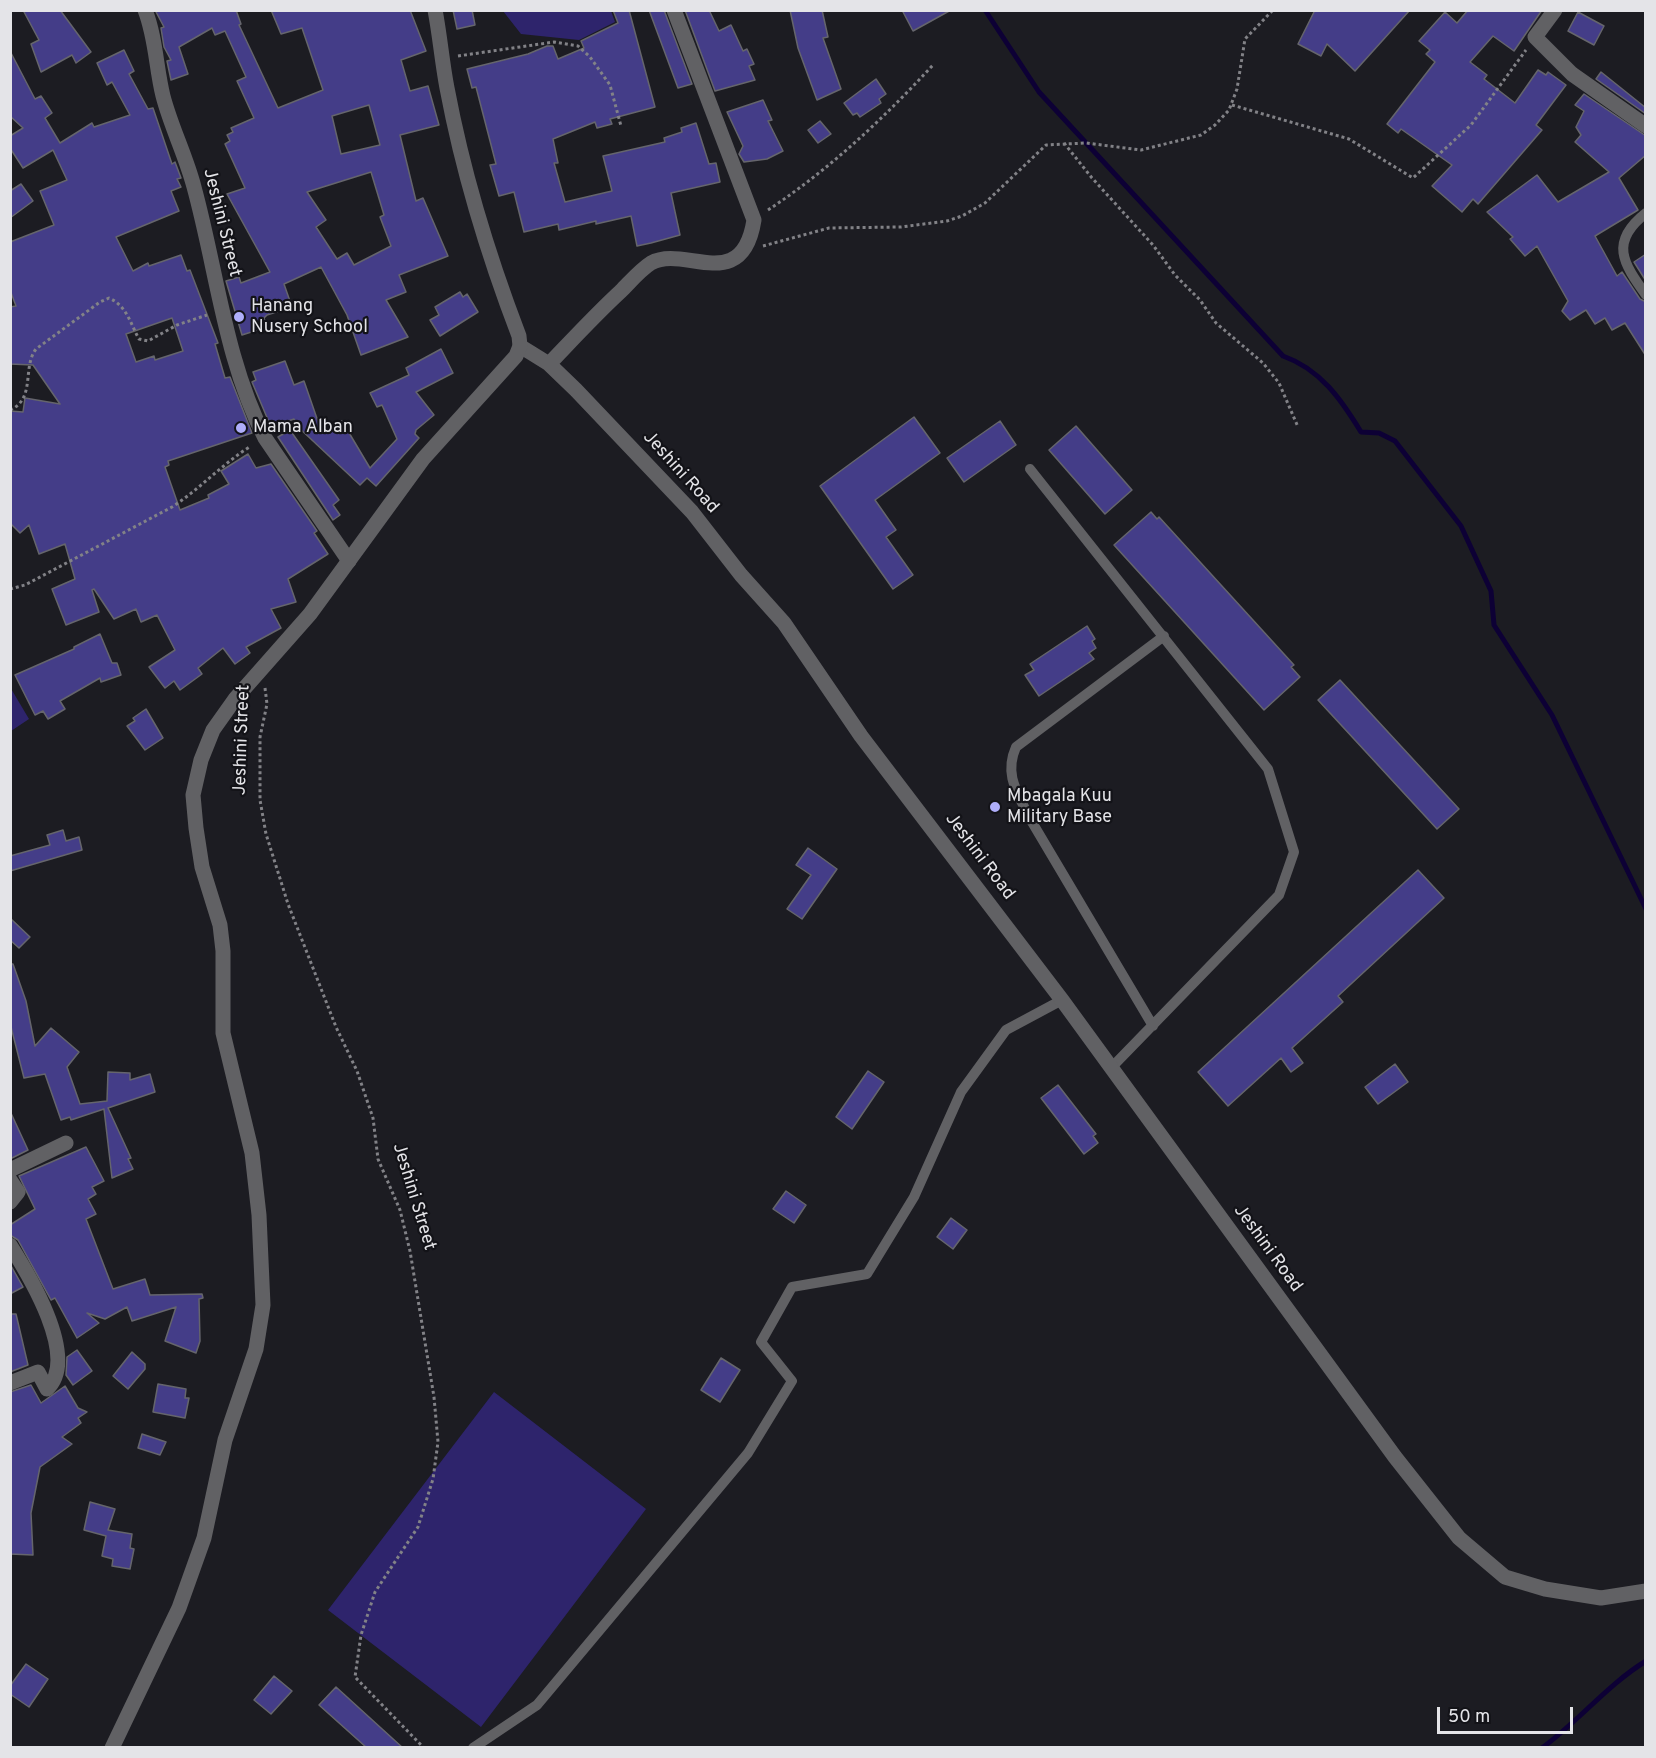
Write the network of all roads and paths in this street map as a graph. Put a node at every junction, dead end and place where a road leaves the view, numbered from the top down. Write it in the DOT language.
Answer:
graph roads {
  1 [pos="145,10"];
  2 [pos="435,10"];
  3 [pos="674,10"];
  4 [pos="1273,10"];
  5 [pos="1555,10"];
  6 [pos="1535,37"];
  7 [pos="444,56"];
  8 [pos="933,65"];
  9 [pos="1232,105"];
  10 [pos="621,126"];
  11 [pos="1646,126"];
  12 [pos="1064,143"];
  13 [pos="1646,213"];
  14 [pos="754,220"];
  15 [pos="743,249"];
  16 [pos="1646,295"];
  17 [pos="224,311"];
  18 [pos="520,346"];
  19 [pos="549,364"];
  20 [pos="10,410"];
  21 [pos="1298,427"];
  22 [pos="265,438"];
  23 [pos="1030,469"];
  24 [pos="349,561"];
  25 [pos="10,589"];
  26 [pos="1164,636"];
  27 [pos="264,667"];
  28 [pos="1062,999"];
  29 [pos="1153,1026"];
  30 [pos="1112,1067"];
  31 [pos="66,1143"];
  32 [pos="10,1170"];
  33 [pos="10,1180"];
  34 [pos="10,1202"];
  35 [pos="10,1245"];
  36 [pos="10,1383"];
  37 [pos="1646,1591"];
  38 [pos="112,1748"];
  39 [pos="424,1748"];
  40 [pos="473,1748"];
  1 -- 17 [label="street, Jeshini Street"];
  2 -- 7 [label="street"];
  3 -- 14 [label="street"];
  4 -- 9 [label="path"];
  5 -- 6 [label="street"];
  6 -- 9 [label="path"];
  6 -- 11 [label="street"];
  7 -- 10 [label="path"];
  7 -- 18 [label="street"];
  8 -- 14 [label="path"];
  9 -- 12 [label="path"];
  12 -- 15 [label="path"];
  12 -- 21 [label="path"];
  13 -- 16 [label="lane"];
  14 -- 15 [label="street"];
  15 -- 19 [label="street"];
  17 -- 20 [label="path"];
  17 -- 22 [label="street, Jeshini Street"];
  18 -- 19 [label="street, Jeshini Road"];
  18 -- 24 [label="street"];
  19 -- 28 [label="street, Jeshini Road"];
  22 -- 24 [label="street, Jeshini Street"];
  22 -- 25 [label="path"];
  23 -- 26 [label="lane"];
  24 -- 27 [label="street"];
  26 -- 29 [label="lane"];
  26 -- 29 [label="lane"];
  27 -- 38 [label="street"];
  27 -- 39 [label="path, Jeshini Street"];
  28 -- 30 [label="street, Jeshini Road"];
  28 -- 40 [label="lane"];
  29 -- 30 [label="lane"];
  30 -- 37 [label="street, Jeshini Road"];
  31 -- 32 [label="street"];
  33 -- 34 [label="street"];
  35 -- 36 [label="street"];
}
